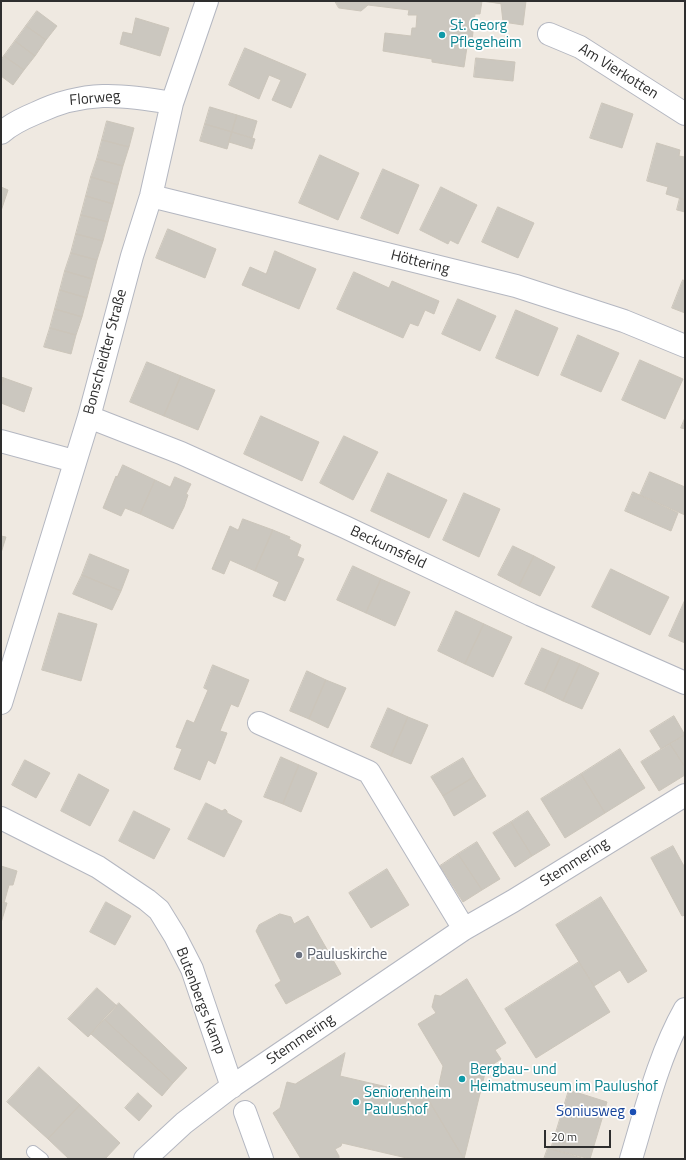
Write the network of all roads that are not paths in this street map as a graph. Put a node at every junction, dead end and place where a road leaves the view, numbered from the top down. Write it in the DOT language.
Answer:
graph roads {
  1 [pos="207,1"];
  2 [pos="549,34"];
  3 [pos="172,103"];
  4 [pos="685,114"];
  5 [pos="1,133"];
  6 [pos="150,196"];
  7 [pos="685,346"];
  8 [pos="89,418"];
  9 [pos="1,441"];
  10 [pos="74,461"];
  11 [pos="685,683"];
  12 [pos="1,703"];
  13 [pos="259,723"];
  14 [pos="685,795"];
  15 [pos="1,818"];
  16 [pos="464,929"];
  17 [pos="685,1009"];
  18 [pos="232,1087"];
  19 [pos="245,1112"];
  20 [pos="145,1159"];
  21 [pos="262,1159"];
  22 [pos="631,1159"];
  1 -- 3 [label="street, Bonscheidter Straße"];
  2 -- 4 [label="street, Am Vierkotten"];
  3 -- 5 [label="street, Florweg"];
  3 -- 6 [label="street, Bonscheidter Straße"];
  6 -- 7 [label="street, Höttering"];
  6 -- 8 [label="street, Bonscheidter Straße"];
  8 -- 10 [label="street, Bonscheidter Straße"];
  8 -- 11 [label="street, Beckumsfeld"];
  9 -- 10 [label="street"];
  10 -- 12 [label="street, Bonscheidter Straße"];
  13 -- 16 [label="street"];
  14 -- 16 [label="street, Stemmering"];
  15 -- 18 [label="street, Butenbergs Kamp"];
  16 -- 18 [label="street, Stemmering"];
  17 -- 22 [label="street"];
  18 -- 20 [label="street, Stemmering"];
  19 -- 21 [label="street"];
}
